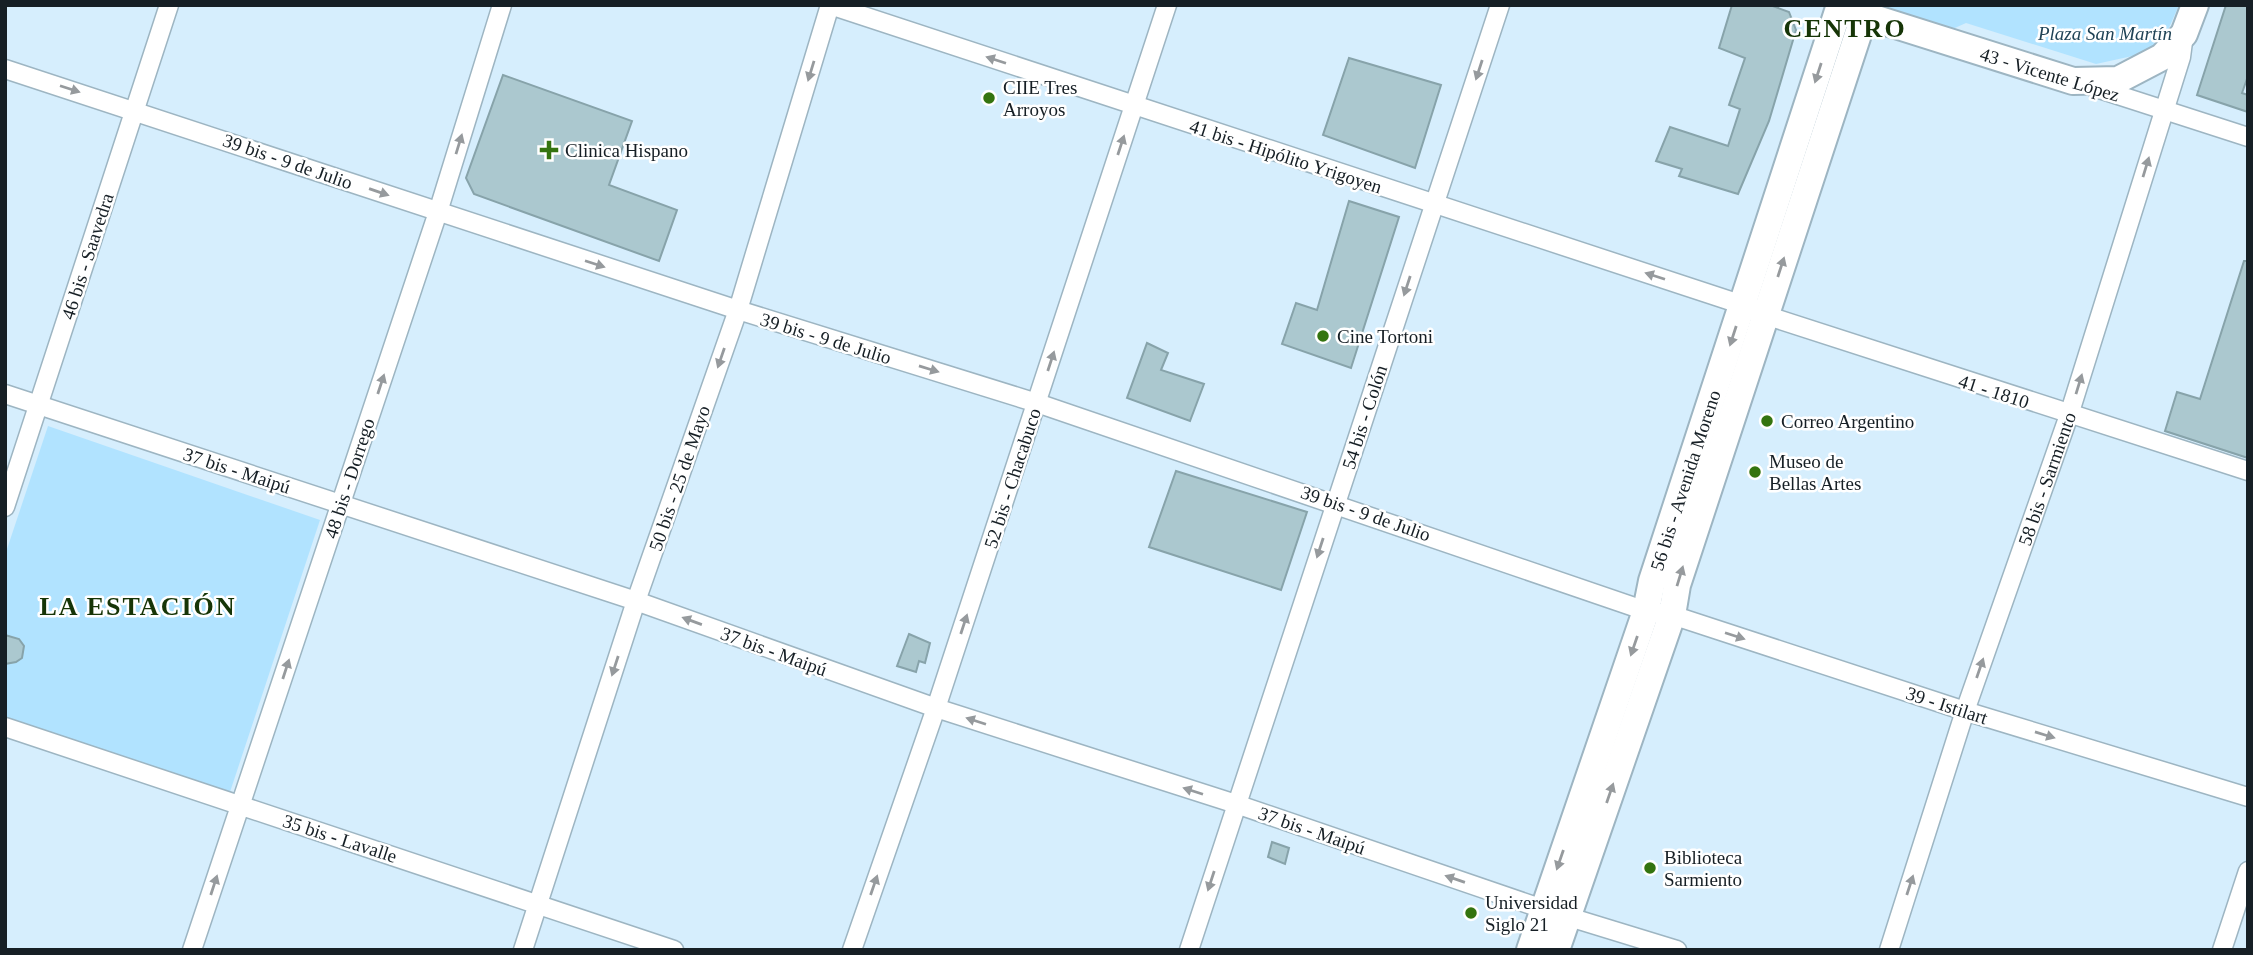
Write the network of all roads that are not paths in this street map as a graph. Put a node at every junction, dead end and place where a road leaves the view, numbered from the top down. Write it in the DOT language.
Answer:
graph roads {
  1 [pos="169,5"];
  2 [pos="502,5"];
  3 [pos="830,5"];
  4 [pos="1167,5"];
  5 [pos="1500,5"];
  6 [pos="2195,5"];
  7 [pos="1847,10"];
  8 [pos="2184,34"];
  9 [pos="5,69"];
  10 [pos="2073,80"];
  11 [pos="1134,106"];
  12 [pos="2164,109"];
  13 [pos="134,110"];
  14 [pos="2248,136"];
  15 [pos="1434,204"];
  16 [pos="438,212"];
  17 [pos="738,310"];
  18 [pos="1754,310"];
  19 [pos="5,394"];
  20 [pos="1037,403"];
  21 [pos="38,405"];
  22 [pos="2069,415"];
  23 [pos="2248,471"];
  24 [pos="1336,502"];
  25 [pos="341,504"];
  26 [pos="5,507"];
  27 [pos="636,601"];
  28 [pos="1659,613"];
  29 [pos="936,708"];
  30 [pos="1965,711"];
  31 [pos="5,727"];
  32 [pos="2248,797"];
  33 [pos="1236,804"];
  34 [pos="241,805"];
  35 [pos="2248,871"];
  36 [pos="537,903"];
  37 [pos="1555,913"];
  38 [pos="192,950"];
  39 [pos="523,950"];
  40 [pos="674,950"];
  41 [pos="852,950"];
  42 [pos="1189,950"];
  43 [pos="1530,950"];
  44 [pos="1556,950"];
  45 [pos="1676,950"];
  46 [pos="1889,950"];
  47 [pos="2222,950"];
  1 -- 13 [label="street, 46 bis - Saavedra"];
  16 -- 2 [label="street, 48 bis - Dorrego, one-way"];
  11 -- 3 [label="street, 41 bis - Hipólito Yrigoyen, one-way"];
  3 -- 17 [label="street, 50 bis - 25 de Mayo, one-way"];
  4 -- 11 [label="street, 52 bis - Chacabuco"];
  5 -- 15 [label="street, 54 bis - Colón, one-way"];
  6 -- 8 [label="main road, 58 bis - Sarmiento"];
  7 -- 10 [label="main road, 43 - Vicente López"];
  7 -- 18 [label="main road, 56 bis - Avenida Moreno"];
  8 -- 10 [label="main road"];
  8 -- 12 [label="street, 58 bis - Sarmiento"];
  9 -- 13 [label="street, 39 bis - 9 de Julio, one-way"];
  10 -- 12 [label="street, 43 - Vicente López"];
  11 -- 15 [label="street, 41 bis - Hipólito Yrigoyen"];
  20 -- 11 [label="street, 52 bis - Chacabuco, one-way"];
  12 -- 14 [label="street, 43 - Vicente López"];
  22 -- 12 [label="street, 58 bis - Sarmiento, one-way"];
  13 -- 16 [label="street, 39 bis - 9 de Julio, one-way"];
  13 -- 21 [label="street, 46 bis - Saavedra"];
  18 -- 15 [label="street, 41 bis - Hipólito Yrigoyen, one-way"];
  15 -- 24 [label="street, 54 bis - Colón, one-way"];
  16 -- 17 [label="street, 39 bis - 9 de Julio, one-way"];
  25 -- 16 [label="street, 48 bis - Dorrego, one-way"];
  17 -- 20 [label="street, 39 bis - 9 de Julio, one-way"];
  17 -- 27 [label="street, 50 bis - 25 de Mayo, one-way"];
  18 -- 22 [label="street, 41 - 1810"];
  18 -- 28 [label="main road, 56 bis - Avenida Moreno"];
  19 -- 21 [label="street, 37 bis - Maipú"];
  20 -- 24 [label="street, 39 bis - 9 de Julio"];
  29 -- 20 [label="street, 52 bis - Chacabuco, one-way"];
  21 -- 25 [label="street, 37 bis - Maipú"];
  21 -- 26 [label="street, 46 bis - Saavedra"];
  22 -- 23 [label="street, 41 - 1810"];
  30 -- 22 [label="street, 58 bis - Sarmiento, one-way"];
  24 -- 28 [label="street, 39 bis - 9 de Julio"];
  24 -- 33 [label="street, 54 bis - Colón, one-way"];
  25 -- 27 [label="street, 37 bis - Maipú"];
  34 -- 25 [label="street, 48 bis - Dorrego, one-way"];
  29 -- 27 [label="street, 37 bis - Maipú, one-way"];
  27 -- 36 [label="street, 50 bis - 25 de Mayo, one-way"];
  28 -- 30 [label="street, 39 - Istilart, one-way"];
  28 -- 37 [label="main road, 56 bis - Avenida Moreno"];
  33 -- 29 [label="street, 37 bis - Maipú, one-way"];
  41 -- 29 [label="street, 52 bis - Chacabuco, one-way"];
  30 -- 32 [label="street, 39 - Istilart, one-way"];
  46 -- 30 [label="street, 58 bis - Sarmiento, one-way"];
  31 -- 34 [label="street, 35 bis - Lavalle"];
  37 -- 33 [label="street, 37 bis - Maipú, one-way"];
  33 -- 42 [label="street, 54 bis - Colón, one-way"];
  34 -- 36 [label="street, 35 bis - Lavalle"];
  38 -- 34 [label="street, 48 bis - Dorrego, one-way"];
  35 -- 47 [label="street"];
  36 -- 39 [label="street, 50 bis - 25 de Mayo"];
  36 -- 40 [label="street, 35 bis - Lavalle"];
  37 -- 43 [label="main road, 56 bis - Avenida Moreno"];
  37 -- 44 [label="main road, 56 bis - Avenida Moreno"];
  37 -- 45 [label="street, 37 bis - Maipú"];
}
